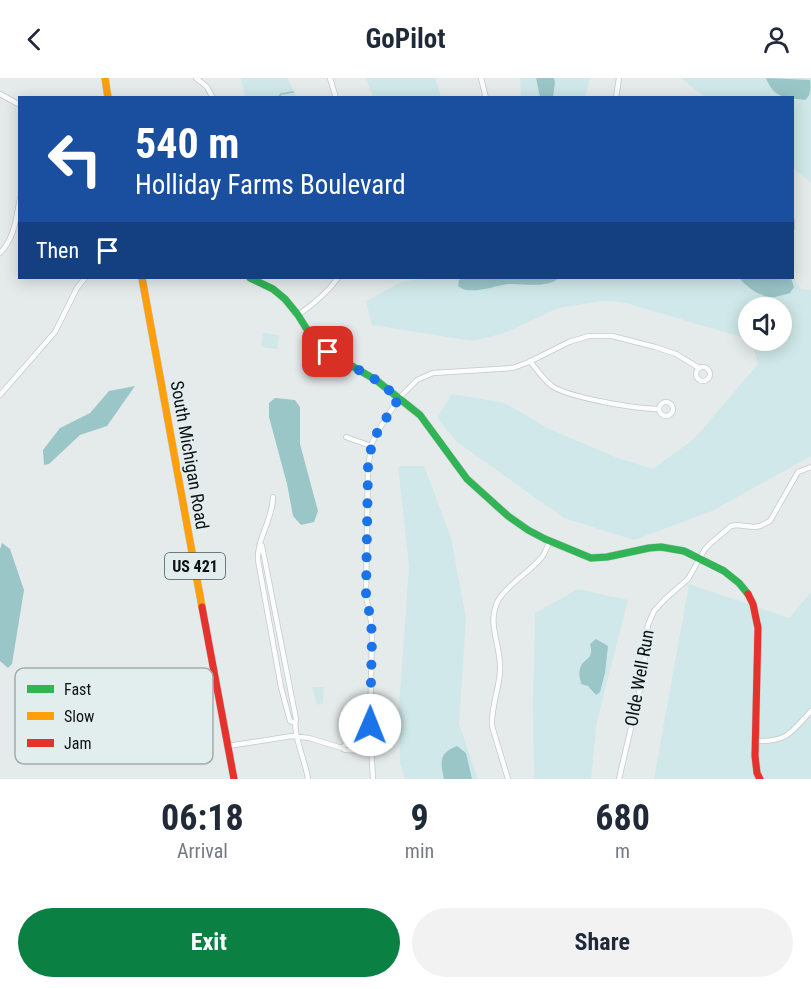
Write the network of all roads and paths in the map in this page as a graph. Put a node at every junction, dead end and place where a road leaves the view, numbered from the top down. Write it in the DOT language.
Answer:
graph roads {
  1 [pos="105,78"];
  2 [pos="196,78"];
  3 [pos="330,78"];
  4 [pos="481,78"];
  5 [pos="619,78"];
  6 [pos="0,94"];
  7 [pos="108,96"];
  8 [pos="212,96"];
  9 [pos="335,96"];
  10 [pos="486,96"];
  11 [pos="616,96"];
  12 [pos="18,104"];
  13 [pos="18,207"];
  14 [pos="0,254"];
  15 [pos="84,279"];
  16 [pos="142,279"];
  17 [pos="252,279"];
  18 [pos="337,279"];
  19 [pos="298,315"];
  20 [pos="530,361"];
  21 [pos="699,368"];
  22 [pos="0,395"];
  23 [pos="399,398"];
  24 [pos="659,409"];
  25 [pos="346,437"];
  26 [pos="371,446"];
  27 [pos="811,467"];
  28 [pos="273,497"];
  29 [pos="550,541"];
  30 [pos="260,543"];
  31 [pos="700,559"];
  32 [pos="270,585"];
  33 [pos="262,587"];
  34 [pos="283,653"];
  35 [pos="275,654"];
  36 [pos="811,711"];
  37 [pos="295,723"];
  38 [pos="297,736"];
  39 [pos="756,741"];
  40 [pos="371,744"];
  41 [pos="228,747"];
  42 [pos="342,748"];
  43 [pos="372,751"];
  44 [pos="234,779"];
  45 [pos="308,779"];
  46 [pos="373,779"];
  47 [pos="508,779"];
  48 [pos="619,779"];
  49 [pos="760,779"];
  1 -- 7 [label="street"];
  2 -- 8 [label="street"];
  3 -- 9 [label="street"];
  4 -- 10 [label="street"];
  5 -- 11 [label="street"];
  6 -- 12 [label="street"];
  13 -- 14 [label="street"];
  15 -- 22 [label="street"];
  16 -- 41 [label="street, South Michigan Road / US 421"];
  17 -- 19 [label="street"];
  18 -- 19 [label="street"];
  19 -- 23 [label="street"];
  20 -- 21 [label="street"];
  20 -- 23 [label="street"];
  20 -- 24 [label="street"];
  23 -- 26 [label="street"];
  23 -- 29 [label="street"];
  25 -- 26 [label="street"];
  26 -- 40 [label="street"];
  27 -- 31 [label="street, Olde Well Run"];
  28 -- 30 [label="street"];
  29 -- 31 [label="street"];
  29 -- 47 [label="street"];
  30 -- 32 [label="street"];
  30 -- 33 [label="street"];
  31 -- 39 [label="street"];
  31 -- 48 [label="street, Olde Well Run"];
  32 -- 33 [label="street"];
  32 -- 34 [label="street"];
  33 -- 35 [label="street"];
  34 -- 35 [label="street"];
  34 -- 37 [label="street"];
  35 -- 37 [label="street"];
  36 -- 39 [label="street"];
  37 -- 38 [label="street"];
  38 -- 41 [label="street"];
  38 -- 42 [label="street"];
  38 -- 45 [label="street"];
  39 -- 49 [label="street"];
  40 -- 42 [label="street"];
  40 -- 43 [label="street"];
  41 -- 44 [label="street, South Michigan Road / US 421"];
  42 -- 43 [label="street"];
  43 -- 46 [label="street"];
}
